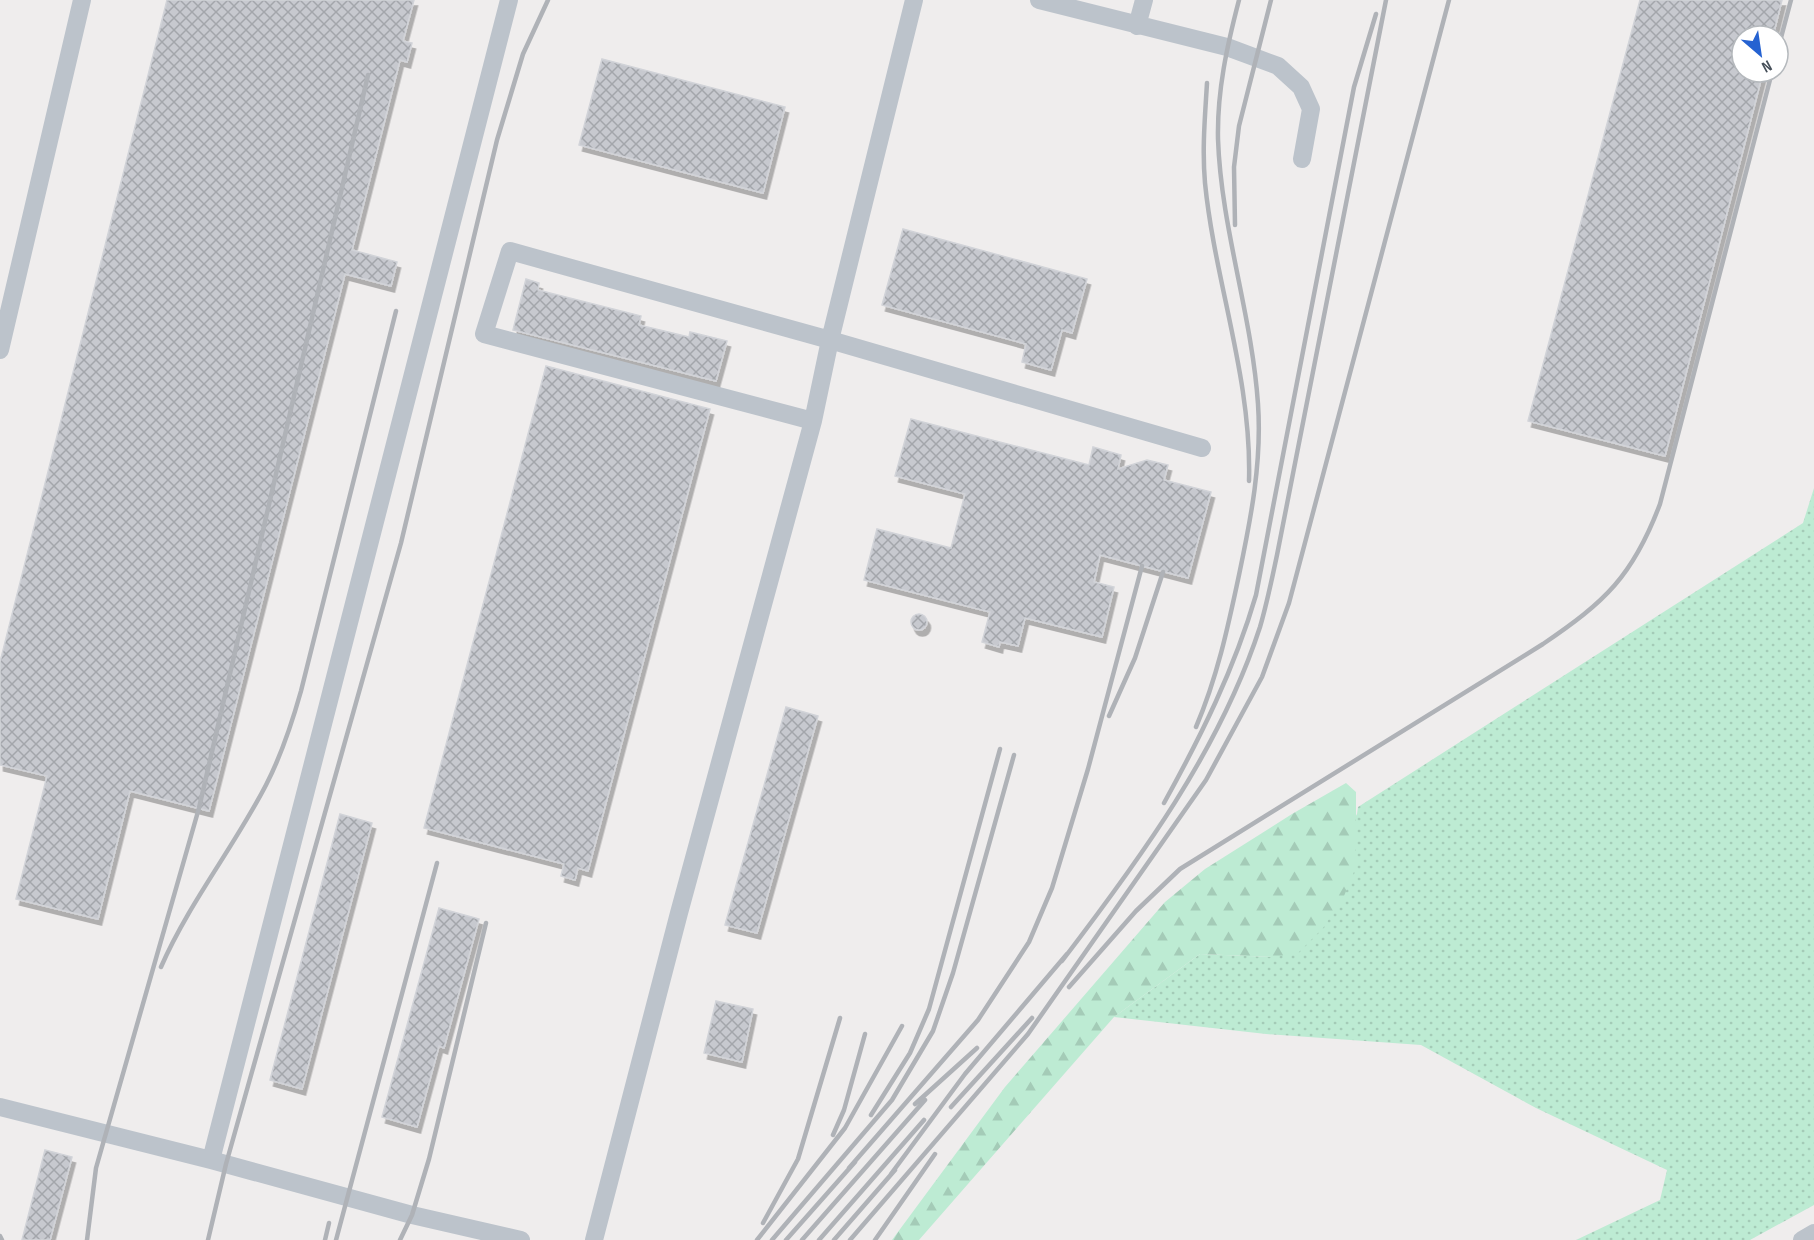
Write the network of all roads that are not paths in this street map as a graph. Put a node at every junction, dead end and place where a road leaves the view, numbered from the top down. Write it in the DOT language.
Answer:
graph roads {
  1 [pos="82,0"];
  2 [pos="509,0"];
  3 [pos="914,0"];
  4 [pos="1039,0"];
  5 [pos="1144,0"];
  6 [pos="1137,26"];
  7 [pos="1302,159"];
  8 [pos="830,340"];
  9 [pos="0,350"];
  10 [pos="813,421"];
  11 [pos="1202,448"];
  12 [pos="0,1107"];
  13 [pos="211,1160"];
  14 [pos="1814,1233"];
  15 [pos="521,1240"];
  16 [pos="594,1240"];
  17 [pos="1802,1240"];
  1 -- 9 [label="street"];
  2 -- 13 [label="street"];
  3 -- 8 [label="street"];
  4 -- 6 [label="street"];
  5 -- 6 [label="street"];
  6 -- 7 [label="street"];
  8 -- 10 [label="street"];
  8 -- 10 [label="street"];
  8 -- 11 [label="street"];
  10 -- 16 [label="street"];
  12 -- 13 [label="street"];
  13 -- 15 [label="street"];
  14 -- 17 [label="street"];
}
